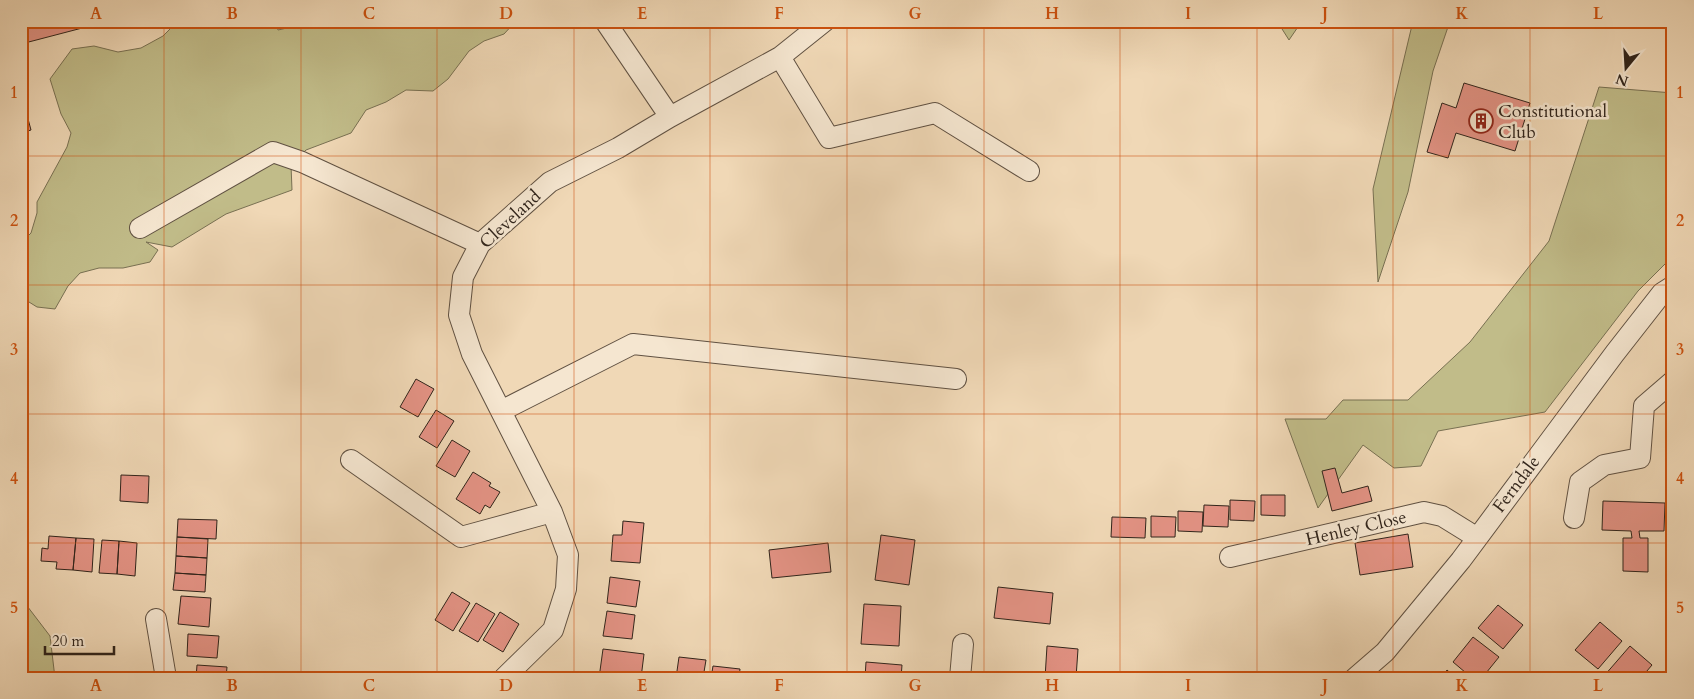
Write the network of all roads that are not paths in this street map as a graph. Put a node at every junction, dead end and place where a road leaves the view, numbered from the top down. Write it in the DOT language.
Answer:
graph roads {
  1 [pos="605,21"];
  2 [pos="825,21"];
  3 [pos="780,56"];
  4 [pos="670,117"];
  5 [pos="1029,171"];
  6 [pos="140,228"];
  7 [pos="480,244"];
  8 [pos="1673,286"];
  9 [pos="956,379"];
  10 [pos="1673,381"];
  11 [pos="501,411"];
  12 [pos="351,460"];
  13 [pos="552,512"];
  14 [pos="1574,518"];
  15 [pos="1476,537"];
  16 [pos="1230,557"];
  17 [pos="156,619"];
  18 [pos="963,644"];
  19 [pos="166,678"];
  20 [pos="504,678"];
  21 [pos="960,678"];
  22 [pos="1355,678"];
  1 -- 4 [label="street"];
  2 -- 3 [label="street, Cleveland"];
  3 -- 4 [label="street, Cleveland"];
  3 -- 5 [label="street"];
  4 -- 7 [label="street, Cleveland"];
  6 -- 7 [label="street"];
  7 -- 11 [label="street, Cleveland"];
  8 -- 15 [label="street, Ferndale"];
  9 -- 11 [label="street"];
  10 -- 14 [label="street"];
  11 -- 13 [label="street, Cleveland"];
  12 -- 13 [label="street"];
  13 -- 20 [label="street, Cleveland"];
  15 -- 16 [label="street, Henley Close"];
  15 -- 22 [label="street, Ferndale"];
  17 -- 19 [label="street"];
  18 -- 21 [label="street"];
}
